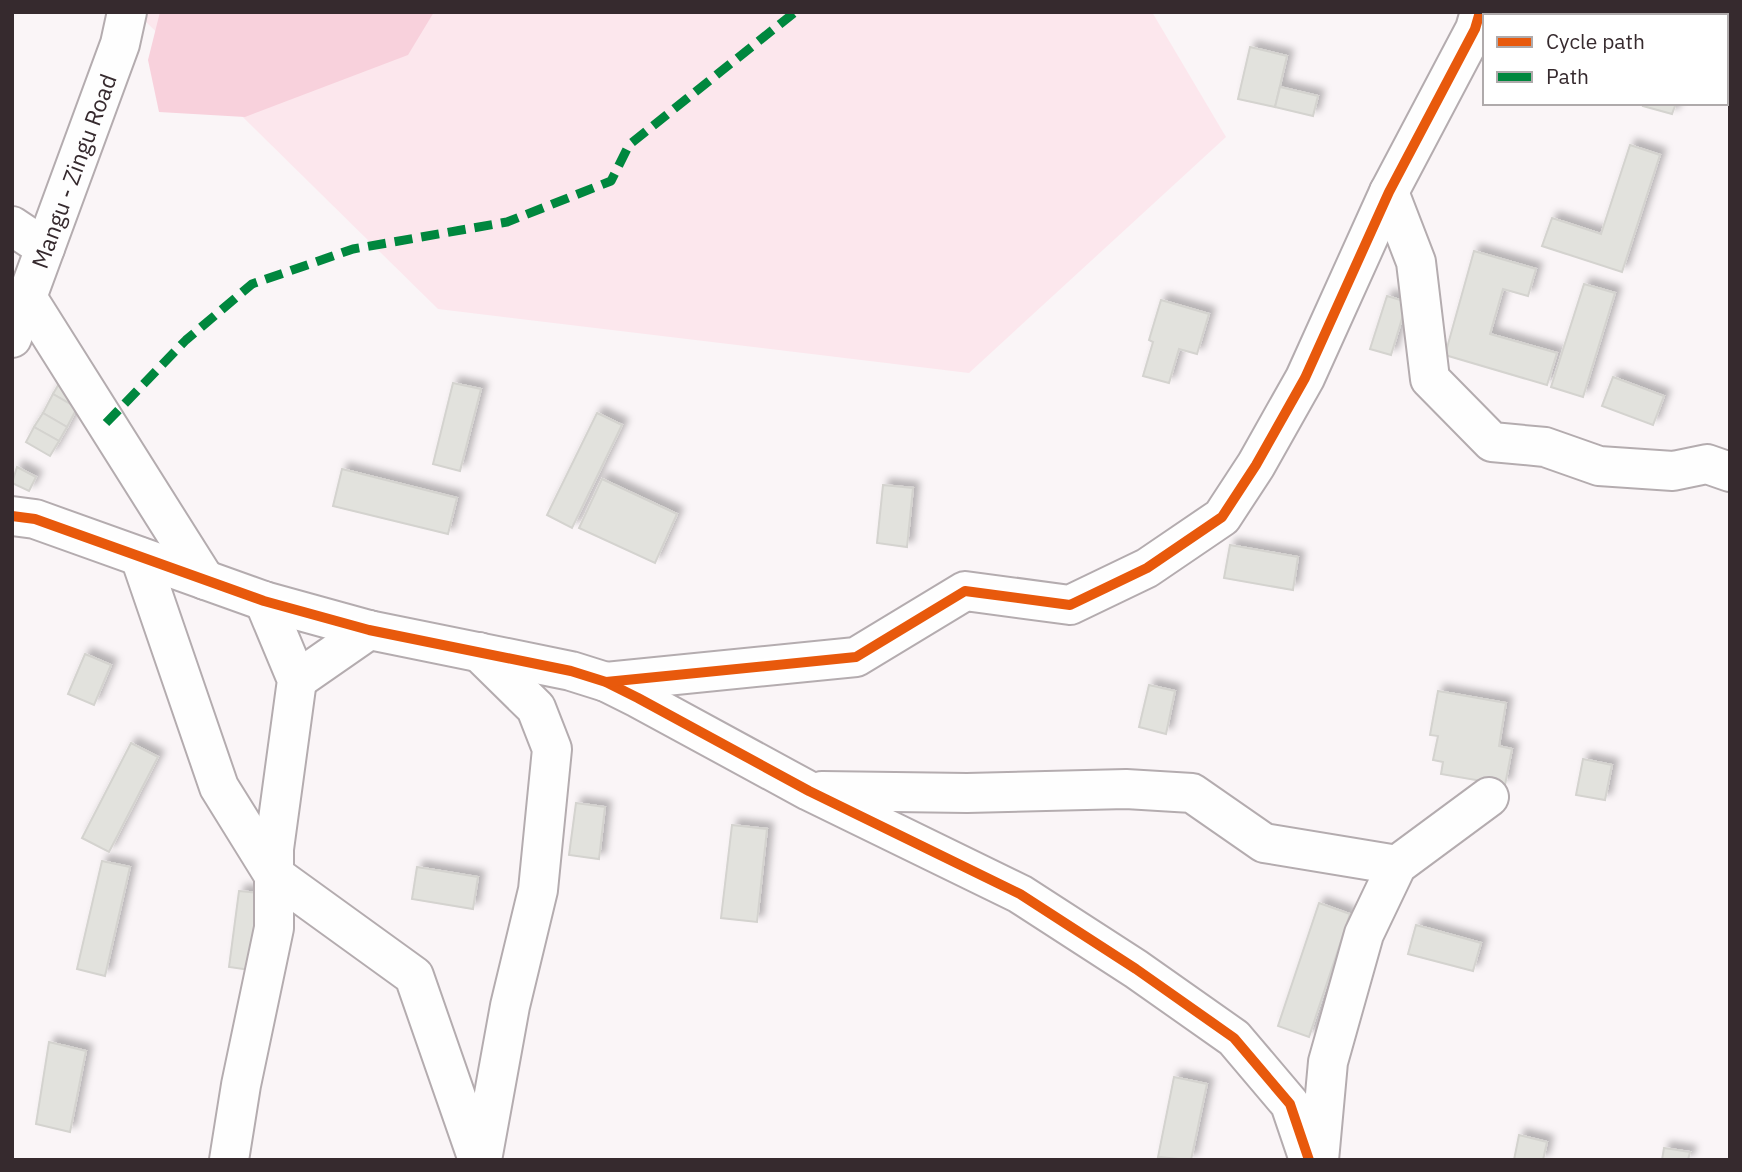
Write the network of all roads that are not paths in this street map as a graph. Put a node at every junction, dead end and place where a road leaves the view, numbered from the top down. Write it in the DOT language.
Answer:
graph roads {
  1 [pos="1483,25"];
  2 [pos="123,28"];
  3 [pos="1389,191"];
  4 [pos="12,226"];
  5 [pos="45,248"];
  6 [pos="27,299"];
  7 [pos="12,338"];
  8 [pos="1730,472"];
  9 [pos="12,516"];
  10 [pos="140,557"];
  11 [pos="205,580"];
  12 [pos="264,601"];
  13 [pos="369,630"];
  14 [pos="479,652"];
  15 [pos="297,680"];
  16 [pos="606,682"];
  17 [pos="809,791"];
  18 [pos="1489,797"];
  19 [pos="1397,865"];
  20 [pos="273,874"];
  21 [pos="229,1160"];
  22 [pos="480,1160"];
  23 [pos="1309,1160"];
  24 [pos="1319,1160"];
  1 -- 3 [label="street"];
  2 -- 5 [label="street, Mangu - Zingu Road"];
  3 -- 8 [label="street"];
  3 -- 16 [label="street"];
  4 -- 5 [label="street"];
  5 -- 6 [label="street, Mangu - Zingu Road"];
  6 -- 7 [label="street, Mangu - Zingu Road"];
  6 -- 11 [label="street"];
  9 -- 10 [label="street"];
  10 -- 11 [label="street"];
  10 -- 20 [label="street"];
  11 -- 12 [label="street"];
  12 -- 13 [label="street"];
  12 -- 15 [label="street"];
  13 -- 14 [label="street"];
  13 -- 15 [label="street"];
  14 -- 16 [label="street"];
  14 -- 22 [label="street"];
  15 -- 20 [label="street"];
  16 -- 17 [label="street"];
  17 -- 19 [label="street"];
  17 -- 23 [label="street"];
  18 -- 19 [label="street"];
  19 -- 24 [label="street"];
  20 -- 21 [label="street"];
  20 -- 22 [label="street"];
}
